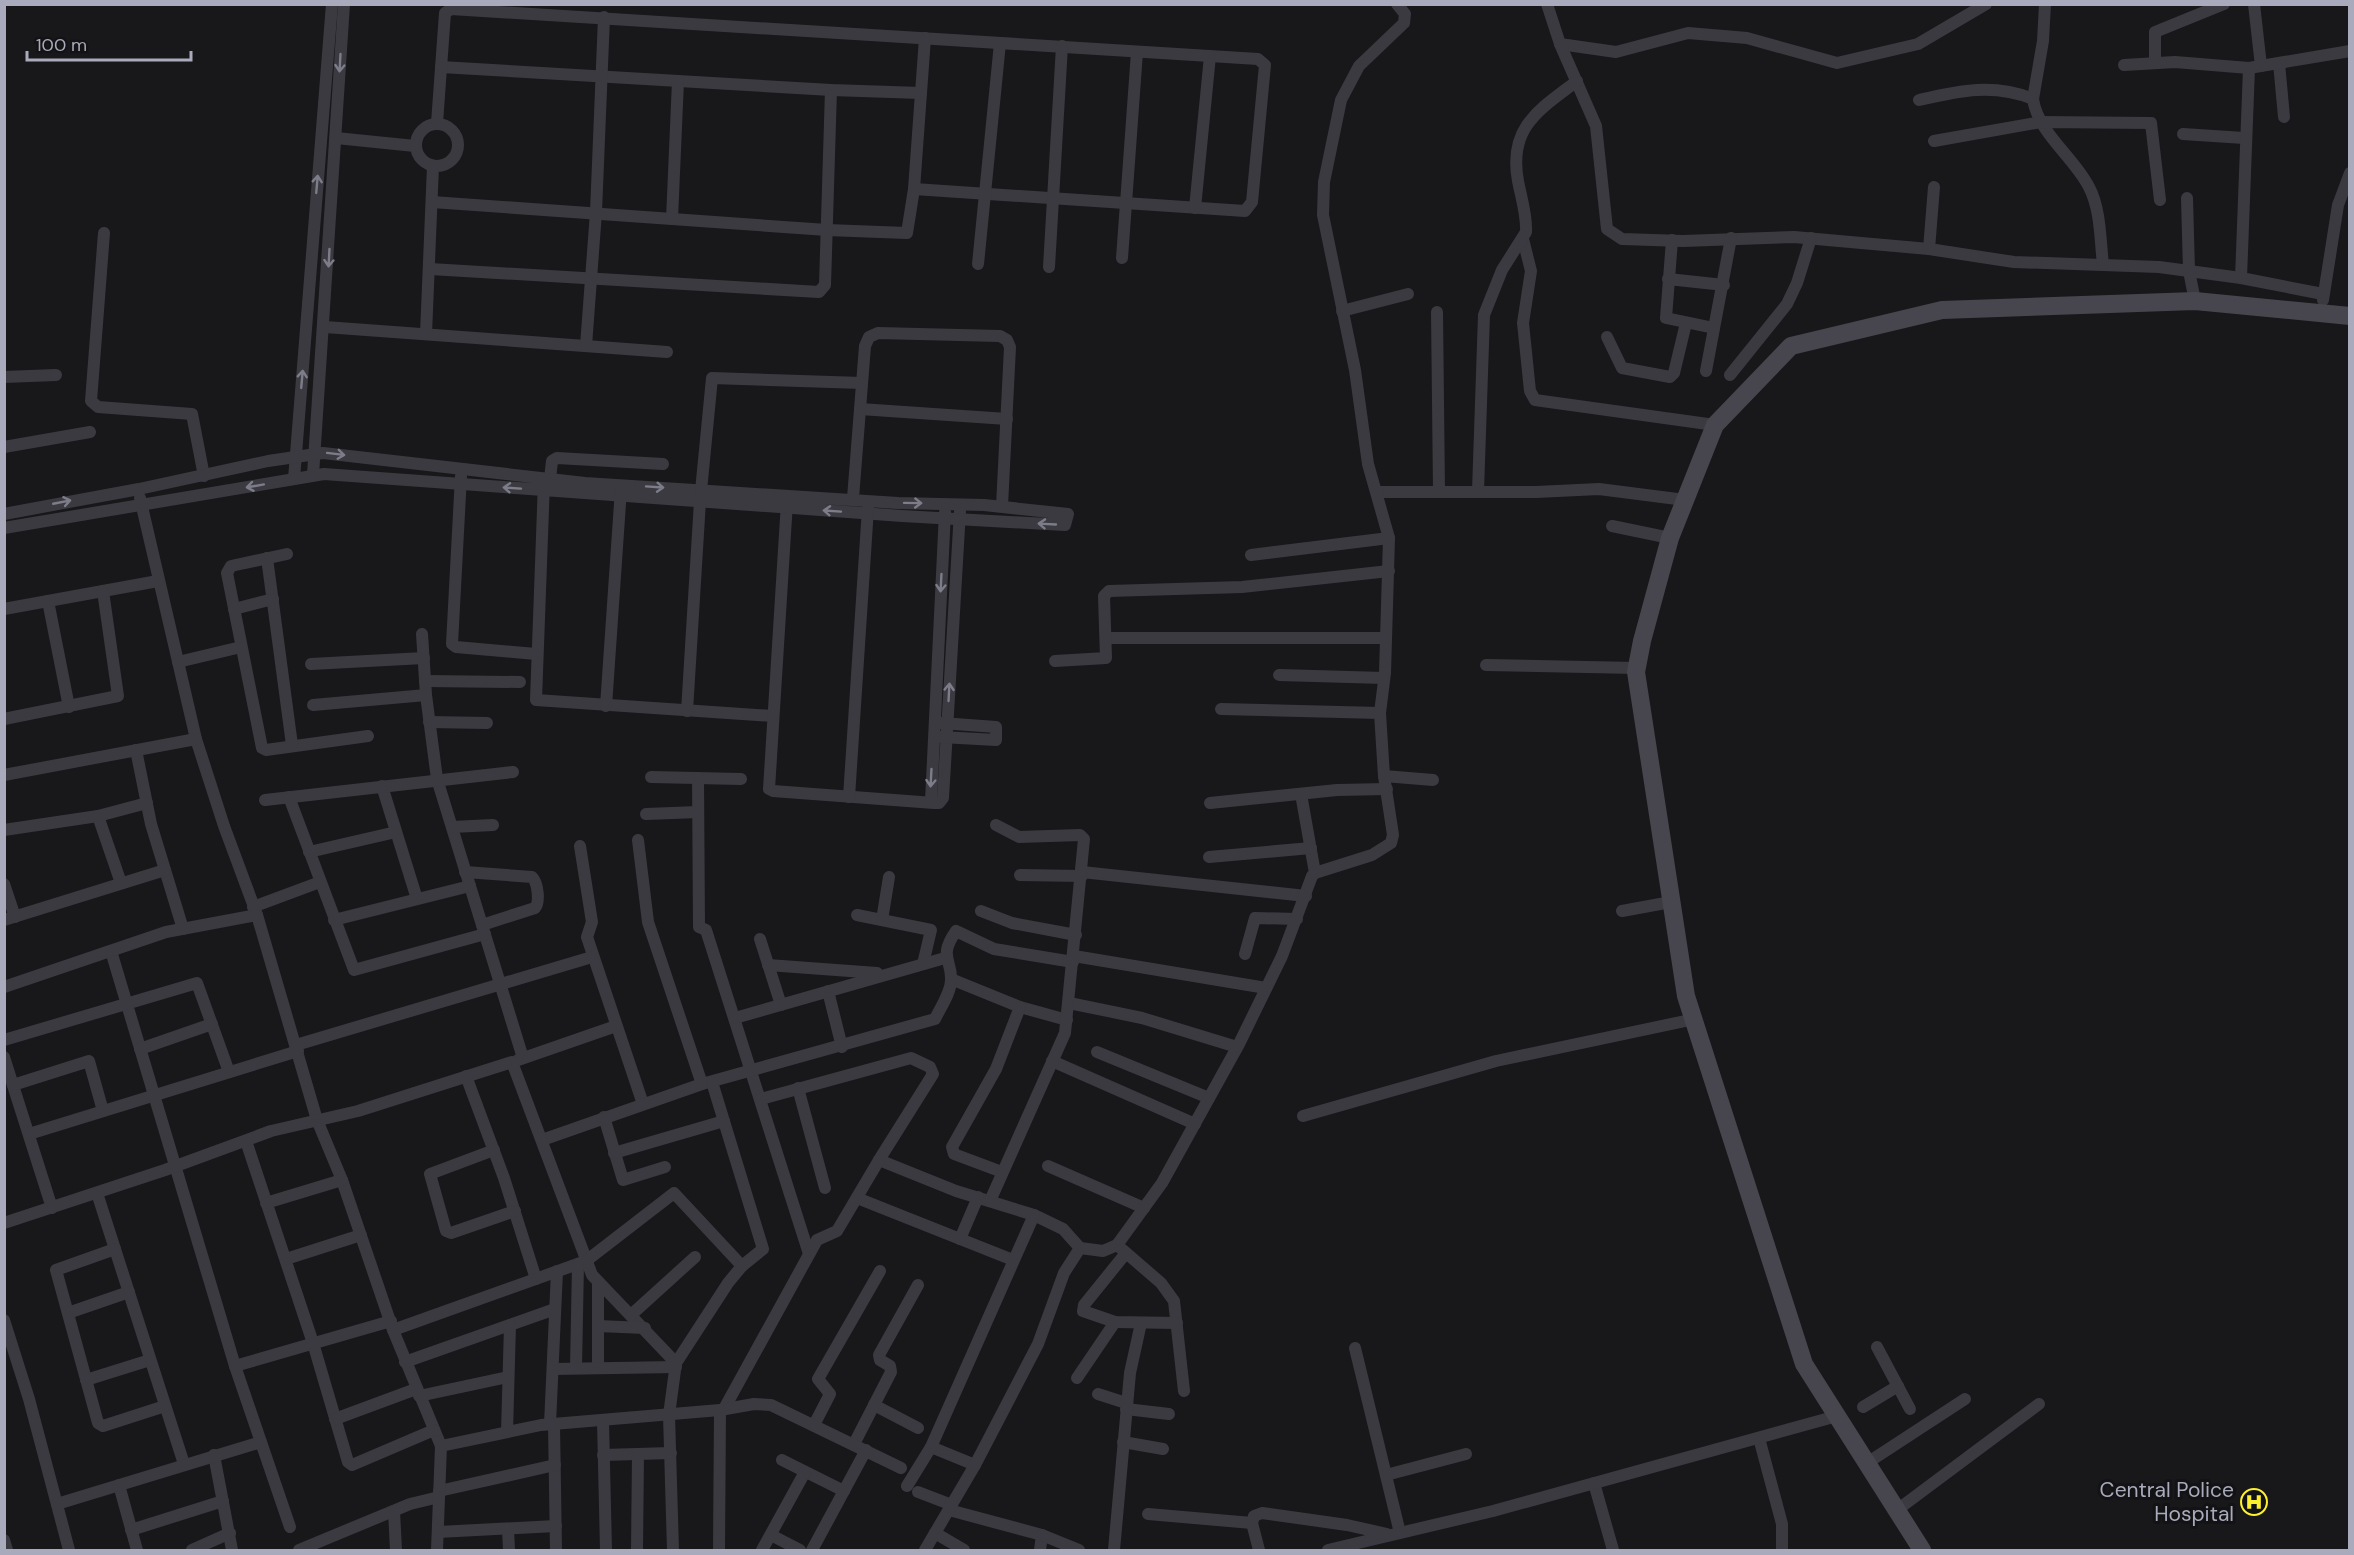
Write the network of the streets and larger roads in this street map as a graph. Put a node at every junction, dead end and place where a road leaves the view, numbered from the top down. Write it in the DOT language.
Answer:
graph roads {
  1 [pos="332,4"];
  2 [pos="344,4"];
  3 [pos="1397,4"];
  4 [pos="1546,4"];
  5 [pos="1986,4"];
  6 [pos="2045,4"];
  7 [pos="2224,4"];
  8 [pos="2254,4"];
  9 [pos="604,18"];
  10 [pos="925,38"];
  11 [pos="1000,43"];
  12 [pos="1560,44"];
  13 [pos="1062,46"];
  14 [pos="2349,51"];
  15 [pos="1137,52"];
  16 [pos="1210,56"];
  17 [pos="2155,63"];
  18 [pos="2279,63"];
  19 [pos="2124,65"];
  20 [pos="441,67"];
  21 [pos="2255,67"];
  22 [pos="601,77"];
  23 [pos="678,81"];
  24 [pos="1577,81"];
  25 [pos="831,90"];
  26 [pos="921,93"];
  27 [pos="2033,99"];
  28 [pos="1919,100"];
  29 [pos="2284,117"];
  30 [pos="2041,122"];
  31 [pos="437,123"];
  32 [pos="2183,134"];
  33 [pos="2244,138"];
  34 [pos="321,140"];
  35 [pos="336,140"];
  36 [pos="1934,141"];
  37 [pos="415,146"];
  38 [pos="433,166"];
  39 [pos="2349,173"];
  40 [pos="1934,187"];
  41 [pos="914,189"];
  42 [pos="986,194"];
  43 [pos="2187,198"];
  44 [pos="1052,199"];
  45 [pos="2160,200"];
  46 [pos="432,202"];
  47 [pos="1126,204"];
  48 [pos="1195,208"];
  49 [pos="596,212"];
  50 [pos="672,219"];
  51 [pos="827,230"];
  52 [pos="104,233"];
  53 [pos="1731,238"];
  54 [pos="1811,238"];
  55 [pos="1523,239"];
  56 [pos="1672,240"];
  57 [pos="1929,249"];
  58 [pos="1122,258"];
  59 [pos="978,264"];
  60 [pos="2103,264"];
  61 [pos="1049,267"];
  62 [pos="430,269"];
  63 [pos="2189,271"];
  64 [pos="2241,278"];
  65 [pos="590,279"];
  66 [pos="1668,279"];
  67 [pos="1724,285"];
  68 [pos="1408,294"];
  69 [pos="2323,294"];
  70 [pos="2195,302"];
  71 [pos="1342,311"];
  72 [pos="1437,312"];
  73 [pos="2322,313"];
  74 [pos="2349,316"];
  75 [pos="1686,323"];
  76 [pos="325,327"];
  77 [pos="1714,328"];
  78 [pos="426,334"];
  79 [pos="1607,337"];
  80 [pos="586,346"];
  81 [pos="667,352"];
  82 [pos="1706,371"];
  83 [pos="56,375"];
  84 [pos="1730,375"];
  85 [pos="4,377"];
  86 [pos="862,383"];
  87 [pos="860,409"];
  88 [pos="1006,419"];
  89 [pos="1715,425"];
  90 [pos="90,432"];
  91 [pos="4,447"];
  92 [pos="314,454"];
  93 [pos="295,457"];
  94 [pos="663,464"];
  95 [pos="461,469"];
  96 [pos="313,475"];
  97 [pos="204,476"];
  98 [pos="294,479"];
  99 [pos="546,482"];
  100 [pos="460,484"];
  101 [pos="139,489"];
  102 [pos="621,490"];
  103 [pos="1439,491"];
  104 [pos="1478,491"];
  105 [pos="1377,492"];
  106 [pos="701,496"];
  107 [pos="853,498"];
  108 [pos="869,500"];
  109 [pos="1685,500"];
  110 [pos="787,502"];
  111 [pos="945,504"];
  112 [pos="961,504"];
  113 [pos="142,505"];
  114 [pos="1002,506"];
  115 [pos="4,514"];
  116 [pos="868,514"];
  117 [pos="945,518"];
  118 [pos="959,519"];
  119 [pos="1612,526"];
  120 [pos="4,528"];
  121 [pos="1389,538"];
  122 [pos="1670,538"];
  123 [pos="287,554"];
  124 [pos="1251,555"];
  125 [pos="267,558"];
  126 [pos="1389,571"];
  127 [pos="158,581"];
  128 [pos="103,591"];
  129 [pos="273,599"];
  130 [pos="48,601"];
  131 [pos="4,609"];
  132 [pos="234,609"];
  133 [pos="422,634"];
  134 [pos="1108,638"];
  135 [pos="1385,638"];
  136 [pos="953,639"];
  137 [pos="938,640"];
  138 [pos="241,647"];
  139 [pos="536,654"];
  140 [pos="424,658"];
  141 [pos="1055,661"];
  142 [pos="178,662"];
  143 [pos="312,664"];
  144 [pos="1486,665"];
  145 [pos="1637,668"];
  146 [pos="1279,675"];
  147 [pos="1384,678"];
  148 [pos="425,681"];
  149 [pos="520,682"];
  150 [pos="426,695"];
  151 [pos="313,705"];
  152 [pos="606,706"];
  153 [pos="69,707"];
  154 [pos="1221,709"];
  155 [pos="687,711"];
  156 [pos="1380,713"];
  157 [pos="773,716"];
  158 [pos="4,719"];
  159 [pos="429,722"];
  160 [pos="934,722"];
  161 [pos="487,723"];
  162 [pos="948,723"];
  163 [pos="368,736"];
  164 [pos="933,737"];
  165 [pos="947,737"];
  166 [pos="196,739"];
  167 [pos="292,745"];
  168 [pos="136,750"];
  169 [pos="513,772"];
  170 [pos="4,775"];
  171 [pos="651,777"];
  172 [pos="698,778"];
  173 [pos="741,778"];
  174 [pos="437,780"];
  175 [pos="1433,780"];
  176 [pos="1385,782"];
  177 [pos="382,786"];
  178 [pos="1302,794"];
  179 [pos="289,797"];
  180 [pos="849,797"];
  181 [pos="265,800"];
  182 [pos="931,801"];
  183 [pos="147,803"];
  184 [pos="1210,803"];
  185 [pos="698,812"];
  186 [pos="646,814"];
  187 [pos="98,816"];
  188 [pos="493,825"];
  189 [pos="996,825"];
  190 [pos="452,826"];
  191 [pos="4,830"];
  192 [pos="396,832"];
  193 [pos="638,840"];
  194 [pos="580,846"];
  195 [pos="1311,848"];
  196 [pos="309,852"];
  197 [pos="1209,857"];
  198 [pos="165,870"];
  199 [pos="465,872"];
  200 [pos="1315,873"];
  201 [pos="1082,874"];
  202 [pos="1020,875"];
  203 [pos="889,877"];
  204 [pos="320,882"];
  205 [pos="121,883"];
  206 [pos="4,884"];
  207 [pos="470,886"];
  208 [pos="1306,896"];
  209 [pos="417,899"];
  210 [pos="1671,902"];
  211 [pos="255,911"];
  212 [pos="981,911"];
  213 [pos="1622,911"];
  214 [pos="857,915"];
  215 [pos="10,919"];
  216 [pos="1297,919"];
  217 [pos="334,920"];
  218 [pos="882,920"];
  219 [pos="183,929"];
  220 [pos="483,930"];
  221 [pos="1076,934"];
  222 [pos="760,939"];
  223 [pos="111,951"];
  224 [pos="1245,954"];
  225 [pos="592,957"];
  226 [pos="945,958"];
  227 [pos="1073,959"];
  228 [pos="924,964"];
  229 [pos="768,965"];
  230 [pos="886,974"];
  231 [pos="951,979"];
  232 [pos="502,984"];
  233 [pos="4,987"];
  234 [pos="1266,988"];
  235 [pos="828,991"];
  236 [pos="126,1003"];
  237 [pos="1069,1003"];
  238 [pos="781,1005"];
  239 [pos="1020,1007"];
  240 [pos="735,1018"];
  241 [pos="1695,1019"];
  242 [pos="1067,1020"];
  243 [pos="213,1024"];
  244 [pos="616,1026"];
  245 [pos="4,1040"];
  246 [pos="842,1047"];
  247 [pos="1237,1047"];
  248 [pos="297,1048"];
  249 [pos="140,1049"];
  250 [pos="1097,1052"];
  251 [pos="4,1058"];
  252 [pos="518,1060"];
  253 [pos="1053,1061"];
  254 [pos="229,1072"];
  255 [pos="752,1072"];
  256 [pos="466,1076"];
  257 [pos="707,1083"];
  258 [pos="13,1085"];
  259 [pos="798,1088"];
  260 [pos="154,1095"];
  261 [pos="1209,1098"];
  262 [pos="760,1099"];
  263 [pos="643,1104"];
  264 [pos="103,1111"];
  265 [pos="1303,1116"];
  266 [pos="604,1117"];
  267 [pos="317,1120"];
  268 [pos="724,1121"];
  269 [pos="1195,1124"];
  270 [pos="29,1134"];
  271 [pos="542,1140"];
  272 [pos="246,1141"];
  273 [pos="494,1150"];
  274 [pos="614,1154"];
  275 [pos="879,1160"];
  276 [pos="1048,1166"];
  277 [pos="174,1167"];
  278 [pos="665,1167"];
  279 [pos="1002,1172"];
  280 [pos="342,1180"];
  281 [pos="825,1188"];
  282 [pos="97,1192"];
  283 [pos="856,1198"];
  284 [pos="984,1199"];
  285 [pos="266,1203"];
  286 [pos="52,1208"];
  287 [pos="1144,1208"];
  288 [pos="514,1211"];
  289 [pos="1034,1215"];
  290 [pos="4,1223"];
  291 [pos="361,1236"];
  292 [pos="960,1239"];
  293 [pos="115,1248"];
  294 [pos="1080,1248"];
  295 [pos="1121,1249"];
  296 [pos="809,1254"];
  297 [pos="695,1257"];
  298 [pos="286,1259"];
  299 [pos="1013,1260"];
  300 [pos="582,1262"];
  301 [pos="742,1266"];
  302 [pos="879,1270"];
  303 [pos="557,1271"];
  304 [pos="536,1278"];
  305 [pos="598,1284"];
  306 [pos="918,1285"];
  307 [pos="129,1292"];
  308 [pos="555,1309"];
  309 [pos="68,1313"];
  310 [pos="631,1315"];
  311 [pos="4,1320"];
  312 [pos="1115,1322"];
  313 [pos="1141,1323"];
  314 [pos="1178,1323"];
  315 [pos="392,1325"];
  316 [pos="510,1325"];
  317 [pos="598,1326"];
  318 [pos="645,1328"];
  319 [pos="313,1344"];
  320 [pos="1877,1347"];
  321 [pos="1355,1348"];
  322 [pos="9,1349"];
  323 [pos="150,1360"];
  324 [pos="405,1362"];
  325 [pos="676,1365"];
  326 [pos="235,1366"];
  327 [pos="576,1368"];
  328 [pos="598,1368"];
  329 [pos="553,1369"];
  330 [pos="508,1377"];
  331 [pos="1077,1378"];
  332 [pos="86,1380"];
  333 [pos="1898,1386"];
  334 [pos="1184,1391"];
  335 [pos="418,1392"];
  336 [pos="1098,1394"];
  337 [pos="1965,1400"];
  338 [pos="2039,1404"];
  339 [pos="874,1405"];
  340 [pos="165,1406"];
  341 [pos="1126,1406"];
  342 [pos="1863,1407"];
  343 [pos="1910,1409"];
  344 [pos="722,1410"];
  345 [pos="1169,1414"];
  346 [pos="669,1415"];
  347 [pos="1837,1416"];
  348 [pos="335,1419"];
  349 [pos="603,1421"];
  350 [pos="552,1424"];
  351 [pos="814,1425"];
  352 [pos="918,1428"];
  353 [pos="434,1430"];
  354 [pos="507,1432"];
  355 [pos="1759,1438"];
  356 [pos="261,1442"];
  357 [pos="1123,1443"];
  358 [pos="854,1444"];
  359 [pos="441,1446"];
  360 [pos="931,1447"];
  361 [pos="1163,1449"];
  362 [pos="866,1450"];
  363 [pos="638,1454"];
  364 [pos="671,1454"];
  365 [pos="1466,1454"];
  366 [pos="214,1455"];
  367 [pos="603,1455"];
  368 [pos="782,1460"];
  369 [pos="184,1464"];
  370 [pos="1867,1464"];
  371 [pos="555,1465"];
  372 [pos="975,1465"];
  373 [pos="901,1468"];
  374 [pos="805,1472"];
  375 [pos="1386,1475"];
  376 [pos="1594,1483"];
  377 [pos="118,1485"];
  378 [pos="844,1491"];
  379 [pos="439,1494"];
  380 [pos="223,1501"];
  381 [pos="57,1504"];
  382 [pos="950,1507"];
  383 [pos="1897,1510"];
  384 [pos="394,1511"];
  385 [pos="1148,1514"];
  386 [pos="1252,1523"];
  387 [pos="556,1526"];
  388 [pos="290,1527"];
  389 [pos="508,1528"];
  390 [pos="131,1530"];
  391 [pos="438,1532"];
  392 [pos="230,1533"];
  393 [pos="935,1533"];
  394 [pos="1396,1534"];
  395 [pos="771,1535"];
  396 [pos="1042,1535"];
  397 [pos="4,1540"];
  398 [pos="7,1551"];
  399 [pos="69,1551"];
  400 [pos="137,1551"];
  401 [pos="192,1551"];
  402 [pos="232,1551"];
  403 [pos="299,1551"];
  404 [pos="396,1551"];
  405 [pos="437,1551"];
  406 [pos="508,1551"];
  407 [pos="556,1551"];
  408 [pos="606,1551"];
  409 [pos="637,1551"];
  410 [pos="673,1551"];
  411 [pos="719,1551"];
  412 [pos="762,1551"];
  413 [pos="800,1551"];
  414 [pos="812,1551"];
  415 [pos="926,1551"];
  416 [pos="964,1551"];
  417 [pos="1040,1551"];
  418 [pos="1079,1551"];
  419 [pos="1114,1551"];
  420 [pos="1259,1551"];
  421 [pos="1328,1551"];
  422 [pos="1612,1551"];
  423 [pos="1782,1551"];
  424 [pos="1922,1551"];
  1 -- 34 [label="street"];
  2 -- 35 [label="street, one-way"];
  3 -- 71 [label="street"];
  4 -- 12 [label="street"];
  5 -- 12 [label="street"];
  6 -- 27 [label="street"];
  7 -- 17 [label="street"];
  8 -- 21 [label="street"];
  9 -- 10 [label="street"];
  9 -- 20 [label="street"];
  9 -- 22 [label="street"];
  10 -- 11 [label="street"];
  10 -- 26 [label="street"];
  11 -- 13 [label="street"];
  11 -- 42 [label="street"];
  12 -- 24 [label="street"];
  13 -- 15 [label="street"];
  13 -- 44 [label="street"];
  14 -- 18 [label="street"];
  15 -- 16 [label="street"];
  15 -- 47 [label="street"];
  16 -- 48 [label="street"];
  16 -- 48 [label="street"];
  17 -- 19 [label="street"];
  17 -- 21 [label="street"];
  18 -- 21 [label="street"];
  18 -- 29 [label="street"];
  20 -- 22 [label="street"];
  20 -- 31 [label="street"];
  21 -- 33 [label="street"];
  22 -- 23 [label="street"];
  22 -- 49 [label="street"];
  23 -- 25 [label="street"];
  23 -- 50 [label="street"];
  24 -- 55 [label="street"];
  24 -- 56 [label="street"];
  25 -- 26 [label="street"];
  25 -- 51 [label="street"];
  26 -- 41 [label="street"];
  27 -- 28 [label="street"];
  27 -- 30 [label="street"];
  30 -- 36 [label="street"];
  30 -- 45 [label="street"];
  30 -- 60 [label="street"];
  31 -- 37 [label="street"];
  31 -- 38 [label="street"];
  32 -- 33 [label="street"];
  33 -- 64 [label="street"];
  34 -- 35 [label="street"];
  93 -- 34 [label="street, one-way"];
  35 -- 37 [label="street"];
  35 -- 76 [label="street, one-way"];
  37 -- 38 [label="street"];
  38 -- 46 [label="street"];
  39 -- 69 [label="street"];
  40 -- 57 [label="street"];
  41 -- 42 [label="street"];
  41 -- 51 [label="street"];
  42 -- 44 [label="street"];
  42 -- 59 [label="street"];
  43 -- 63 [label="street"];
  44 -- 47 [label="street"];
  44 -- 61 [label="street"];
  46 -- 49 [label="street"];
  46 -- 62 [label="street"];
  47 -- 48 [label="street"];
  47 -- 58 [label="street"];
  49 -- 50 [label="street"];
  49 -- 65 [label="street"];
  50 -- 51 [label="street"];
  51 -- 65 [label="street"];
  52 -- 97 [label="street"];
  53 -- 54 [label="street"];
  53 -- 56 [label="street"];
  53 -- 67 [label="street"];
  54 -- 57 [label="street"];
  54 -- 84 [label="street"];
  55 -- 89 [label="street"];
  55 -- 104 [label="street"];
  56 -- 66 [label="street"];
  57 -- 60 [label="street"];
  60 -- 63 [label="street"];
  62 -- 65 [label="street"];
  62 -- 78 [label="street"];
  63 -- 64 [label="street"];
  63 -- 70 [label="street"];
  64 -- 69 [label="street"];
  65 -- 80 [label="street"];
  66 -- 67 [label="street"];
  66 -- 75 [label="street"];
  67 -- 77 [label="street"];
  68 -- 71 [label="street"];
  69 -- 73 [label="street"];
  70 -- 73 [label="street"];
  70 -- 89 [label="street"];
  71 -- 105 [label="street"];
  72 -- 103 [label="street"];
  73 -- 74 [label="street"];
  75 -- 77 [label="street"];
  75 -- 79 [label="street"];
  76 -- 78 [label="street"];
  76 -- 92 [label="street"];
  77 -- 82 [label="street"];
  78 -- 80 [label="street"];
  80 -- 81 [label="street"];
  83 -- 85 [label="street"];
  86 -- 87 [label="street"];
  86 -- 88 [label="street"];
  86 -- 106 [label="street"];
  87 -- 88 [label="street"];
  87 -- 107 [label="street"];
  88 -- 114 [label="street"];
  89 -- 109 [label="street"];
  90 -- 91 [label="street"];
  92 -- 93 [label="street"];
  92 -- 95 [label="street, one-way"];
  92 -- 96 [label="street"];
  93 -- 97 [label="street"];
  93 -- 98 [label="street"];
  94 -- 99 [label="street"];
  95 -- 99 [label="street"];
  95 -- 100 [label="street"];
  96 -- 98 [label="street"];
  96 -- 100 [label="street"];
  97 -- 101 [label="street"];
  98 -- 113 [label="street, one-way"];
  99 -- 100 [label="street, one-way"];
  99 -- 102 [label="street"];
  99 -- 139 [label="street"];
  100 -- 139 [label="street"];
  101 -- 113 [label="street"];
  115 -- 101 [label="street, one-way"];
  102 -- 106 [label="street"];
  102 -- 152 [label="street"];
  103 -- 104 [label="street"];
  103 -- 105 [label="street"];
  104 -- 109 [label="street"];
  105 -- 121 [label="street"];
  106 -- 110 [label="street"];
  106 -- 155 [label="street"];
  107 -- 108 [label="street"];
  107 -- 110 [label="street"];
  108 -- 111 [label="street, one-way"];
  108 -- 116 [label="street"];
  109 -- 122 [label="street"];
  116 -- 110 [label="street, one-way"];
  110 -- 157 [label="street"];
  111 -- 112 [label="street"];
  111 -- 117 [label="street"];
  112 -- 114 [label="street"];
  112 -- 118 [label="street"];
  113 -- 120 [label="street"];
  113 -- 127 [label="street"];
  114 -- 118 [label="street, one-way"];
  116 -- 117 [label="street"];
  116 -- 180 [label="street"];
  117 -- 118 [label="street"];
  117 -- 137 [label="street, one-way"];
  118 -- 136 [label="street"];
  119 -- 122 [label="street"];
  121 -- 124 [label="street"];
  121 -- 126 [label="street"];
  122 -- 145 [label="street"];
  123 -- 125 [label="street"];
  125 -- 129 [label="street"];
  125 -- 132 [label="street"];
  126 -- 134 [label="street"];
  126 -- 135 [label="street"];
  127 -- 128 [label="street"];
  127 -- 142 [label="street"];
  128 -- 130 [label="street"];
  128 -- 153 [label="street"];
  129 -- 132 [label="street"];
  129 -- 167 [label="street"];
  130 -- 131 [label="street"];
  130 -- 153 [label="street"];
  132 -- 138 [label="street"];
  133 -- 140 [label="street"];
  134 -- 135 [label="street"];
  134 -- 141 [label="street"];
  135 -- 147 [label="street"];
  136 -- 137 [label="street"];
  162 -- 136 [label="street, one-way"];
  137 -- 160 [label="street"];
  138 -- 142 [label="street"];
  138 -- 167 [label="street"];
  139 -- 152 [label="street"];
  140 -- 143 [label="street"];
  140 -- 148 [label="street"];
  142 -- 166 [label="street"];
  144 -- 145 [label="street"];
  145 -- 210 [label="street"];
  146 -- 147 [label="street"];
  147 -- 156 [label="street"];
  148 -- 149 [label="street"];
  148 -- 150 [label="street"];
  150 -- 151 [label="street"];
  150 -- 159 [label="street"];
  152 -- 155 [label="street"];
  153 -- 158 [label="street"];
  154 -- 156 [label="street"];
  155 -- 157 [label="street"];
  156 -- 176 [label="street"];
  157 -- 180 [label="street"];
  159 -- 161 [label="street"];
  159 -- 174 [label="street"];
  160 -- 162 [label="street"];
  160 -- 164 [label="street"];
  162 -- 165 [label="street"];
  162 -- 165 [label="street"];
  163 -- 167 [label="street"];
  164 -- 165 [label="street"];
  164 -- 182 [label="street, one-way"];
  165 -- 182 [label="street"];
  166 -- 168 [label="street"];
  166 -- 211 [label="street"];
  168 -- 170 [label="street"];
  168 -- 183 [label="street"];
  169 -- 174 [label="street"];
  171 -- 172 [label="street"];
  172 -- 173 [label="street"];
  172 -- 185 [label="street"];
  174 -- 177 [label="street"];
  174 -- 190 [label="street"];
  175 -- 176 [label="street"];
  176 -- 178 [label="street"];
  176 -- 200 [label="street"];
  177 -- 179 [label="street"];
  177 -- 192 [label="street"];
  178 -- 184 [label="street"];
  178 -- 195 [label="street"];
  179 -- 181 [label="street"];
  179 -- 196 [label="street"];
  180 -- 182 [label="street"];
  183 -- 187 [label="street"];
  183 -- 198 [label="street"];
  185 -- 186 [label="street"];
  185 -- 240 [label="street"];
  187 -- 191 [label="street"];
  187 -- 205 [label="street"];
  188 -- 190 [label="street"];
  189 -- 201 [label="street"];
  190 -- 199 [label="street"];
  192 -- 196 [label="street"];
  192 -- 209 [label="street"];
  193 -- 257 [label="street"];
  194 -- 225 [label="street"];
  195 -- 197 [label="street"];
  195 -- 200 [label="street"];
  196 -- 204 [label="street"];
  198 -- 205 [label="street"];
  198 -- 219 [label="street"];
  199 -- 207 [label="street"];
  199 -- 220 [label="street"];
  200 -- 208 [label="street"];
  201 -- 202 [label="street"];
  201 -- 208 [label="street"];
  201 -- 221 [label="street"];
  203 -- 218 [label="street"];
  204 -- 211 [label="street"];
  204 -- 217 [label="street"];
  205 -- 215 [label="street"];
  206 -- 215 [label="street"];
  207 -- 209 [label="street"];
  207 -- 220 [label="street"];
  208 -- 216 [label="street"];
  209 -- 217 [label="street"];
  210 -- 213 [label="street"];
  210 -- 241 [label="street"];
  211 -- 219 [label="street"];
  211 -- 248 [label="street"];
  212 -- 221 [label="street"];
  214 -- 218 [label="street"];
  216 -- 224 [label="street"];
  216 -- 234 [label="street"];
  217 -- 220 [label="street"];
  218 -- 228 [label="street"];
  219 -- 223 [label="street"];
  220 -- 232 [label="street"];
  221 -- 227 [label="street"];
  222 -- 229 [label="street"];
  223 -- 233 [label="street"];
  223 -- 236 [label="street"];
  225 -- 232 [label="street"];
  225 -- 244 [label="street"];
  226 -- 227 [label="street"];
  226 -- 228 [label="street"];
  226 -- 231 [label="street"];
  227 -- 234 [label="street"];
  227 -- 237 [label="street"];
  228 -- 230 [label="street"];
  229 -- 230 [label="street"];
  229 -- 238 [label="street"];
  230 -- 235 [label="street"];
  231 -- 239 [label="street"];
  231 -- 246 [label="street"];
  232 -- 248 [label="street"];
  232 -- 252 [label="street"];
  234 -- 247 [label="street"];
  235 -- 238 [label="street"];
  235 -- 246 [label="street"];
  236 -- 243 [label="street"];
  236 -- 245 [label="street"];
  236 -- 249 [label="street"];
  237 -- 242 [label="street"];
  237 -- 247 [label="street"];
  238 -- 240 [label="street"];
  239 -- 242 [label="street"];
  239 -- 279 [label="street"];
  240 -- 255 [label="street"];
  241 -- 265 [label="street"];
  241 -- 347 [label="street"];
  242 -- 253 [label="street"];
  243 -- 249 [label="street"];
  243 -- 254 [label="street"];
  244 -- 252 [label="street"];
  244 -- 263 [label="street"];
  246 -- 255 [label="street"];
  247 -- 261 [label="street"];
  248 -- 254 [label="street"];
  248 -- 267 [label="street"];
  249 -- 260 [label="street"];
  250 -- 261 [label="street"];
  251 -- 258 [label="street"];
  252 -- 256 [label="street"];
  252 -- 271 [label="street"];
  253 -- 269 [label="street"];
  253 -- 279 [label="street"];
  254 -- 260 [label="street"];
  255 -- 257 [label="street"];
  255 -- 262 [label="street"];
  256 -- 267 [label="street"];
  256 -- 273 [label="street"];
  257 -- 263 [label="street"];
  257 -- 268 [label="street"];
  258 -- 264 [label="street"];
  258 -- 270 [label="street"];
  259 -- 262 [label="street"];
  259 -- 275 [label="street"];
  259 -- 281 [label="street"];
  260 -- 264 [label="street"];
  260 -- 277 [label="street"];
  261 -- 269 [label="street"];
  262 -- 296 [label="street"];
  263 -- 266 [label="street"];
  264 -- 270 [label="street"];
  266 -- 271 [label="street"];
  266 -- 274 [label="street"];
  267 -- 272 [label="street"];
  267 -- 280 [label="street"];
  268 -- 274 [label="street"];
  268 -- 301 [label="street"];
  269 -- 287 [label="street"];
  270 -- 286 [label="street"];
  271 -- 300 [label="street"];
  272 -- 277 [label="street"];
  272 -- 285 [label="street"];
  273 -- 288 [label="street"];
  273 -- 288 [label="street"];
  274 -- 278 [label="street"];
  275 -- 283 [label="street"];
  275 -- 284 [label="street"];
  276 -- 287 [label="street"];
  277 -- 282 [label="street"];
  277 -- 326 [label="street"];
  279 -- 284 [label="street"];
  280 -- 285 [label="street"];
  280 -- 291 [label="street"];
  282 -- 286 [label="street"];
  282 -- 293 [label="street"];
  283 -- 292 [label="street"];
  283 -- 296 [label="street"];
  284 -- 289 [label="street"];
  284 -- 292 [label="street"];
  285 -- 298 [label="street"];
  286 -- 290 [label="street"];
  287 -- 295 [label="street"];
  288 -- 304 [label="street"];
  289 -- 294 [label="street"];
  289 -- 299 [label="street"];
  291 -- 298 [label="street"];
  291 -- 315 [label="street"];
  292 -- 299 [label="street"];
  293 -- 307 [label="street"];
  293 -- 309 [label="street"];
  294 -- 295 [label="street"];
  294 -- 372 [label="street"];
  295 -- 312 [label="street"];
  295 -- 314 [label="street"];
  296 -- 344 [label="street"];
  297 -- 310 [label="street"];
  298 -- 319 [label="street"];
  299 -- 360 [label="street"];
  300 -- 301 [label="street"];
  300 -- 303 [label="street"];
  300 -- 305 [label="street"];
  300 -- 327 [label="street"];
  301 -- 325 [label="street"];
  302 -- 351 [label="street"];
  303 -- 304 [label="street"];
  303 -- 308 [label="street"];
  304 -- 315 [label="street"];
  305 -- 310 [label="street"];
  305 -- 317 [label="street"];
  306 -- 339 [label="street"];
  307 -- 309 [label="street"];
  307 -- 323 [label="street"];
  308 -- 316 [label="street"];
  308 -- 329 [label="street"];
  309 -- 332 [label="street"];
  310 -- 318 [label="street"];
  311 -- 322 [label="street"];
  312 -- 313 [label="street"];
  312 -- 331 [label="street"];
  313 -- 314 [label="street"];
  313 -- 341 [label="street"];
  314 -- 334 [label="street"];
  315 -- 319 [label="street"];
  315 -- 324 [label="street"];
  316 -- 324 [label="street"];
  316 -- 330 [label="street"];
  317 -- 318 [label="street"];
  317 -- 328 [label="street"];
  318 -- 325 [label="street"];
  319 -- 326 [label="street"];
  319 -- 348 [label="street"];
  320 -- 333 [label="street"];
  321 -- 375 [label="street"];
  322 -- 381 [label="street"];
  323 -- 332 [label="street"];
  323 -- 340 [label="street"];
  324 -- 335 [label="street"];
  325 -- 328 [label="street"];
  325 -- 346 [label="street"];
  326 -- 356 [label="street"];
  327 -- 328 [label="street"];
  327 -- 329 [label="street"];
  329 -- 350 [label="street"];
  330 -- 335 [label="street"];
  330 -- 354 [label="street"];
  332 -- 340 [label="street"];
  333 -- 342 [label="street"];
  333 -- 343 [label="street"];
  335 -- 348 [label="street"];
  335 -- 353 [label="street"];
  336 -- 341 [label="street"];
  337 -- 370 [label="street"];
  338 -- 383 [label="street"];
  339 -- 352 [label="street"];
  339 -- 358 [label="street"];
  340 -- 369 [label="street"];
  341 -- 345 [label="street"];
  341 -- 357 [label="street"];
  344 -- 346 [label="street"];
  344 -- 351 [label="street"];
  344 -- 411 [label="street"];
  346 -- 349 [label="street"];
  346 -- 364 [label="street"];
  347 -- 355 [label="street"];
  347 -- 370 [label="street"];
  348 -- 353 [label="street"];
  349 -- 350 [label="street"];
  349 -- 367 [label="street"];
  350 -- 354 [label="street"];
  350 -- 371 [label="street"];
  351 -- 358 [label="street"];
  353 -- 359 [label="street"];
  354 -- 359 [label="street"];
  355 -- 376 [label="street"];
  355 -- 423 [label="street"];
  356 -- 366 [label="street"];
  356 -- 388 [label="street"];
  357 -- 361 [label="street"];
  357 -- 419 [label="street"];
  358 -- 362 [label="street"];
  359 -- 379 [label="street"];
  360 -- 372 [label="street"];
  360 -- 382 [label="street"];
  362 -- 373 [label="street"];
  362 -- 378 [label="street"];
  363 -- 364 [label="street"];
  363 -- 367 [label="street"];
  363 -- 409 [label="street"];
  364 -- 410 [label="street"];
  365 -- 375 [label="street"];
  366 -- 369 [label="street"];
  366 -- 380 [label="street"];
  367 -- 408 [label="street"];
  368 -- 374 [label="street"];
  369 -- 377 [label="street"];
  370 -- 383 [label="street"];
  371 -- 379 [label="street"];
  371 -- 387 [label="street"];
  372 -- 382 [label="street"];
  374 -- 378 [label="street"];
  374 -- 395 [label="street"];
  375 -- 394 [label="street"];
  376 -- 394 [label="street"];
  376 -- 422 [label="street"];
  377 -- 381 [label="street"];
  377 -- 390 [label="street"];
  378 -- 414 [label="street"];
  379 -- 384 [label="street"];
  379 -- 391 [label="street"];
  380 -- 390 [label="street"];
  380 -- 392 [label="street"];
  381 -- 399 [label="street"];
  382 -- 393 [label="street"];
  382 -- 396 [label="street"];
  383 -- 424 [label="street"];
  384 -- 403 [label="street"];
  384 -- 404 [label="street"];
  385 -- 386 [label="street"];
  386 -- 394 [label="street"];
  386 -- 420 [label="street"];
  387 -- 389 [label="street"];
  387 -- 407 [label="street"];
  389 -- 391 [label="street"];
  389 -- 406 [label="street"];
  390 -- 400 [label="street"];
  391 -- 405 [label="street"];
  392 -- 401 [label="street"];
  392 -- 402 [label="street"];
  393 -- 415 [label="street"];
  393 -- 416 [label="street"];
  394 -- 421 [label="street"];
  395 -- 412 [label="street"];
  395 -- 413 [label="street"];
  396 -- 417 [label="street"];
  396 -- 418 [label="street"];
  397 -- 398 [label="street"];
}
